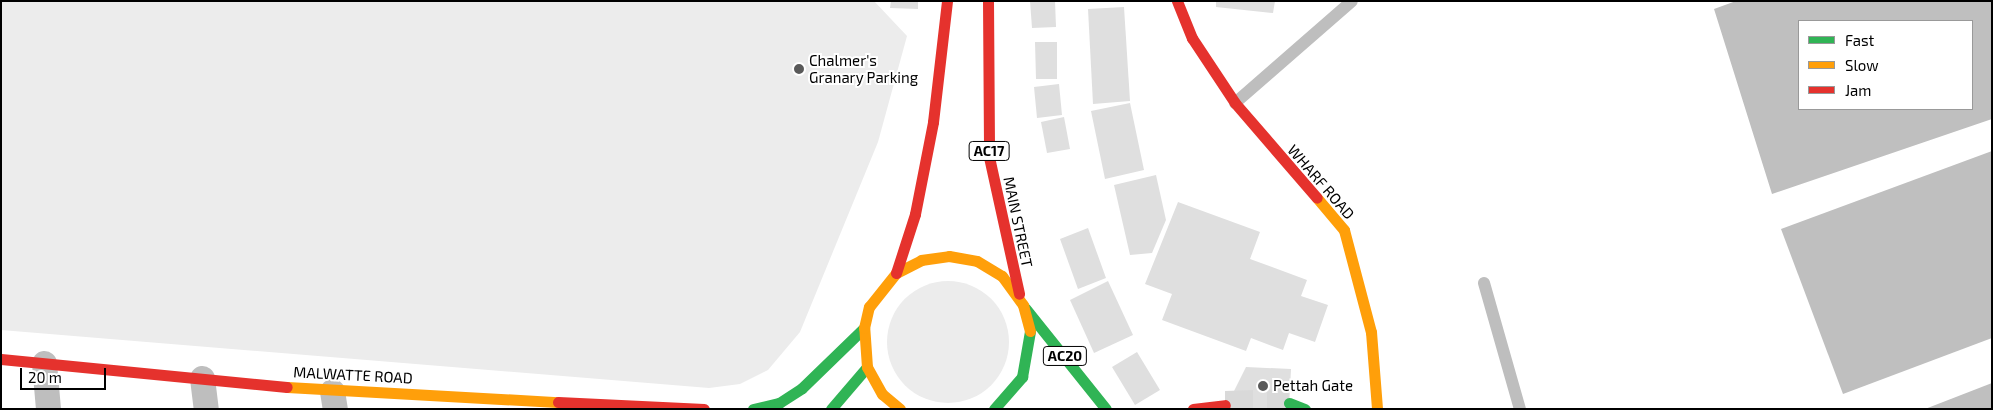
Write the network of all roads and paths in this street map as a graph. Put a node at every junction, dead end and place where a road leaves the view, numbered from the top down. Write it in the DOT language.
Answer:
graph roads {
  1 [pos="947,1"];
  2 [pos="988,1"];
  3 [pos="1177,1"];
  4 [pos="1352,1"];
  5 [pos="1235,103"];
  6 [pos="896,273"];
  7 [pos="1484,284"];
  8 [pos="1021,301"];
  9 [pos="864,328"];
  10 [pos="1,358"];
  11 [pos="44,363"];
  12 [pos="867,367"];
  13 [pos="202,378"];
  14 [pos="334,400"];
  15 [pos="465,402"];
  16 [pos="1289,403"];
  17 [pos="1224,405"];
  18 [pos="48,409"];
  19 [pos="206,409"];
  20 [pos="704,409"];
  21 [pos="753,409"];
  22 [pos="831,409"];
  23 [pos="900,409"];
  24 [pos="994,409"];
  25 [pos="1106,409"];
  26 [pos="1194,409"];
  27 [pos="1305,409"];
  28 [pos="1377,409"];
  29 [pos="1520,409"];
  1 -- 6 [label="main road"];
  2 -- 8 [label="main road, MAIN STREET / AC17"];
  3 -- 5 [label="main road, WHARF ROAD"];
  4 -- 5 [label="lane"];
  5 -- 28 [label="main road, WHARF ROAD"];
  6 -- 8 [label="main road"];
  6 -- 9 [label="main road"];
  7 -- 29 [label="lane"];
  8 -- 24 [label="main road, MAIN STREET"];
  8 -- 25 [label="main road, AC20"];
  9 -- 12 [label="main road"];
  9 -- 21 [label="main road"];
  10 -- 11 [label="main road, MALWATTE ROAD"];
  11 -- 13 [label="main road, MALWATTE ROAD"];
  11 -- 18 [label="street"];
  12 -- 22 [label="main road"];
  12 -- 23 [label="main road"];
  13 -- 14 [label="main road, MALWATTE ROAD"];
  13 -- 19 [label="street"];
  14 -- 15 [label="main road, MALWATTE ROAD"];
  15 -- 20 [label="main road, MALWATTE ROAD"];
  16 -- 27 [label="main road"];
  17 -- 26 [label="main road"];
}
